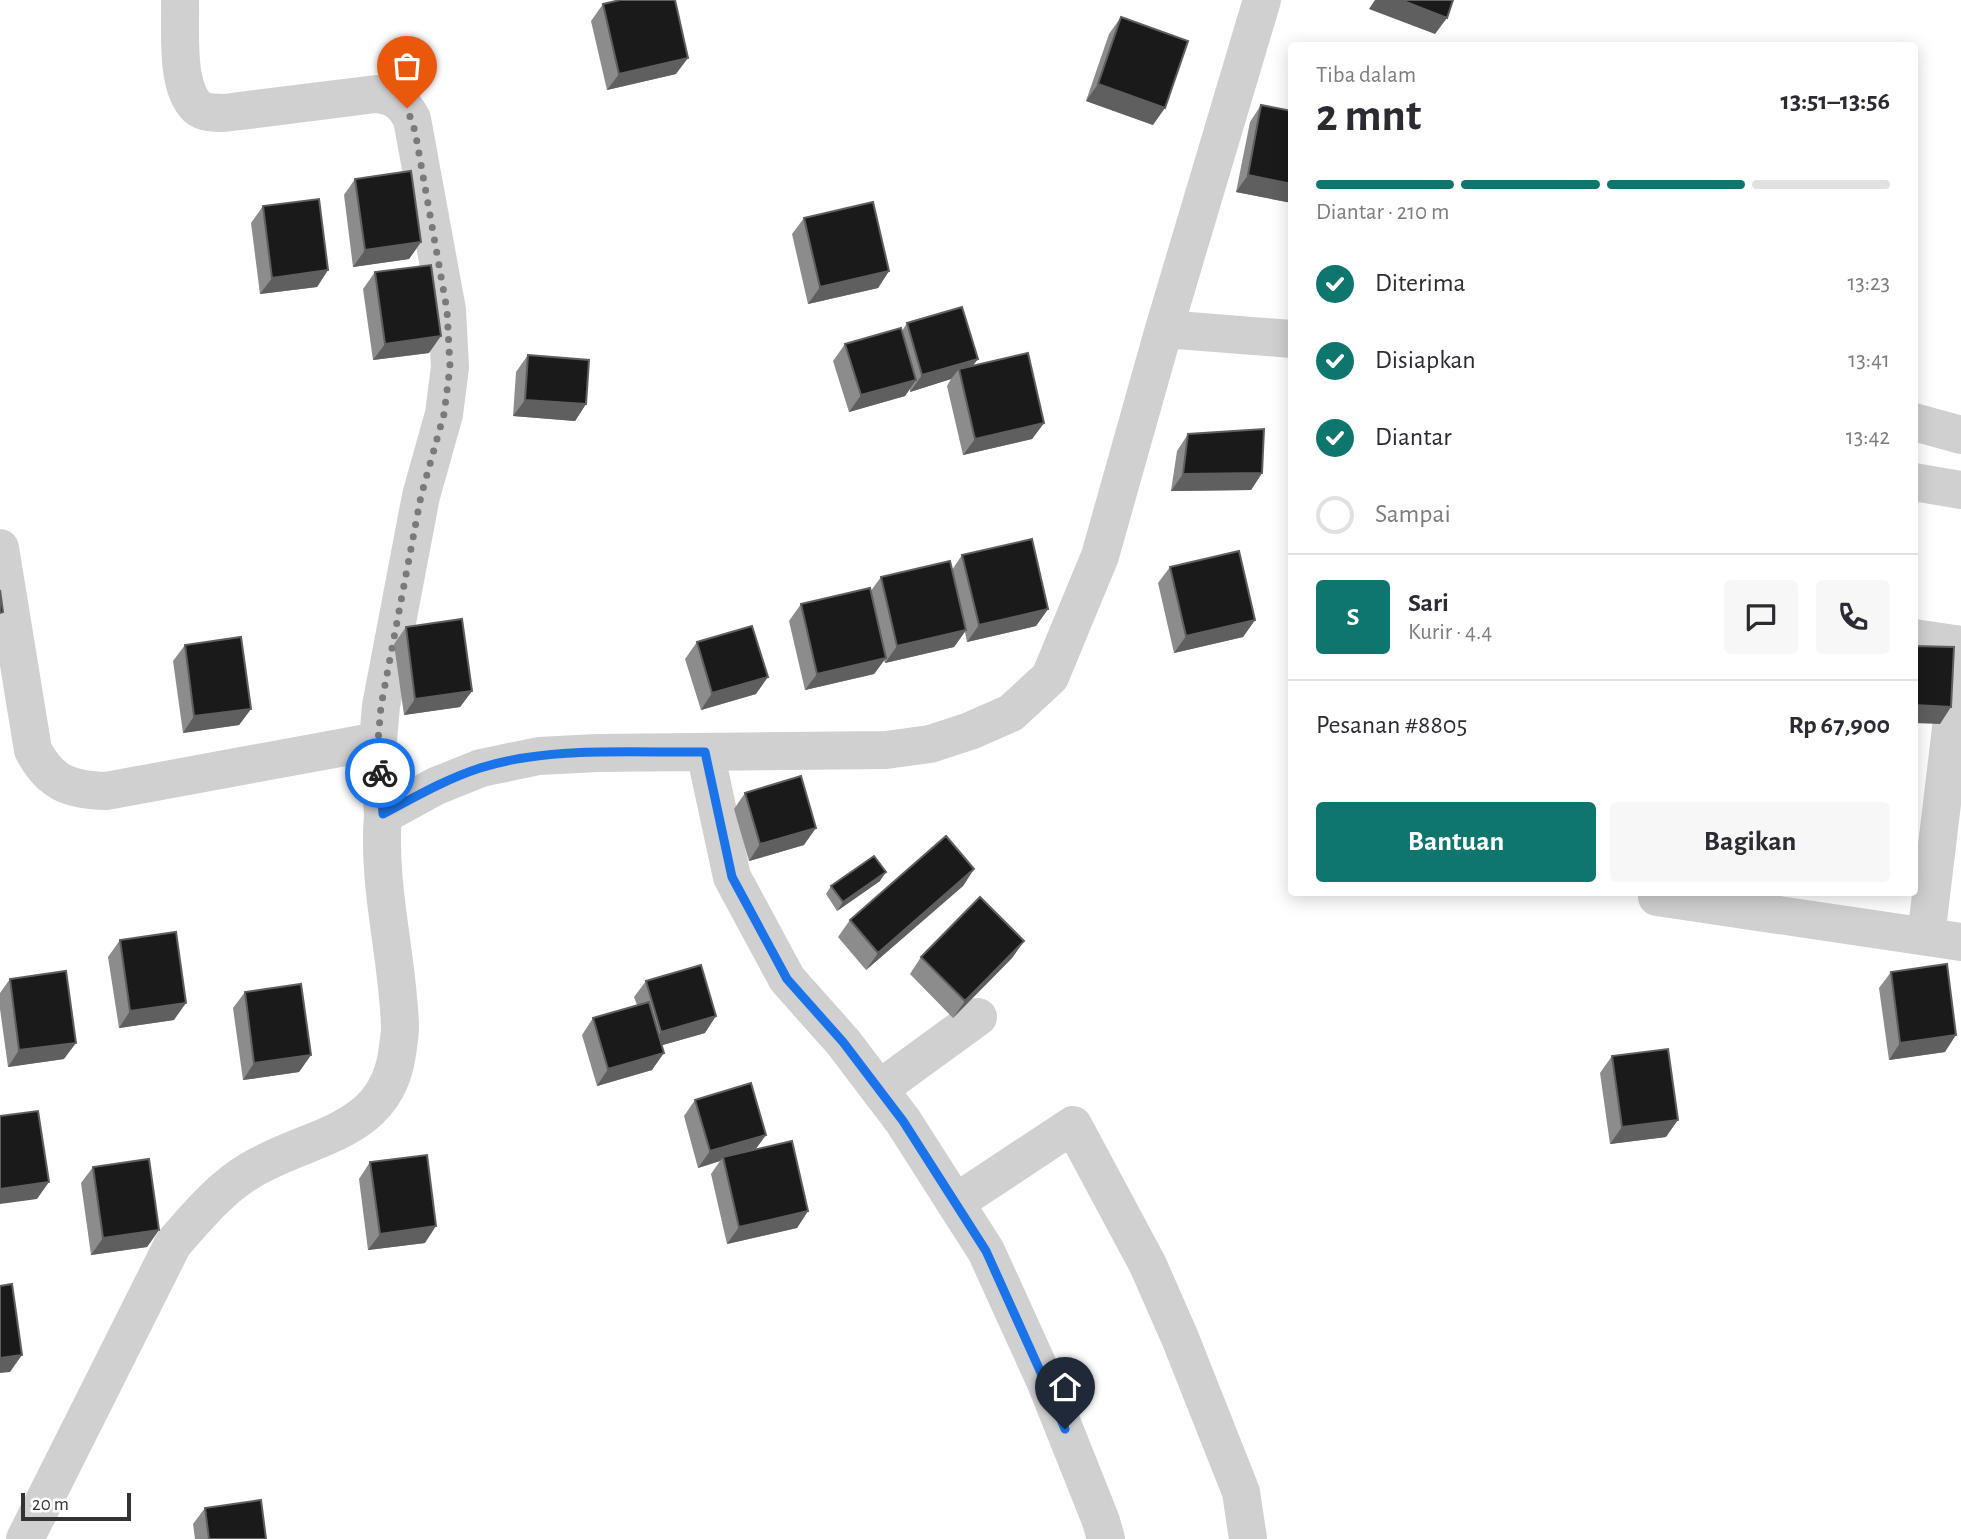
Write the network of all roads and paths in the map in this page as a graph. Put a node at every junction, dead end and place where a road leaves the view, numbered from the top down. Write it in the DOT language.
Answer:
graph roads {
  1 [pos="180,0"];
  2 [pos="1262,0"];
  3 [pos="1164,329"];
  4 [pos="1288,338"];
  5 [pos="1918,423"];
  6 [pos="1961,436"];
  7 [pos="1918,483"];
  8 [pos="1961,489"];
  9 [pos="0,548"];
  10 [pos="1918,639"];
  11 [pos="1961,645"];
  12 [pos="378,741"];
  13 [pos="705,752"];
  14 [pos="383,814"];
  15 [pos="1657,896"];
  16 [pos="1792,904"];
  17 [pos="1943,939"];
  18 [pos="978,1017"];
  19 [pos="879,1089"];
  20 [pos="955,1202"];
  21 [pos="25,1539"];
  22 [pos="1106,1539"];
  23 [pos="1248,1539"];
  1 -- 12 [label="street"];
  2 -- 3 [label="street"];
  3 -- 4 [label="street"];
  3 -- 13 [label="street"];
  5 -- 6 [label="street"];
  7 -- 8 [label="street"];
  9 -- 12 [label="street"];
  10 -- 11 [label="street"];
  11 -- 17 [label="street"];
  12 -- 14 [label="street"];
  13 -- 14 [label="street"];
  13 -- 19 [label="street"];
  14 -- 21 [label="street"];
  15 -- 16 [label="street"];
  16 -- 17 [label="street"];
  18 -- 19 [label="street"];
  19 -- 20 [label="street"];
  20 -- 22 [label="street"];
  20 -- 23 [label="street"];
}
